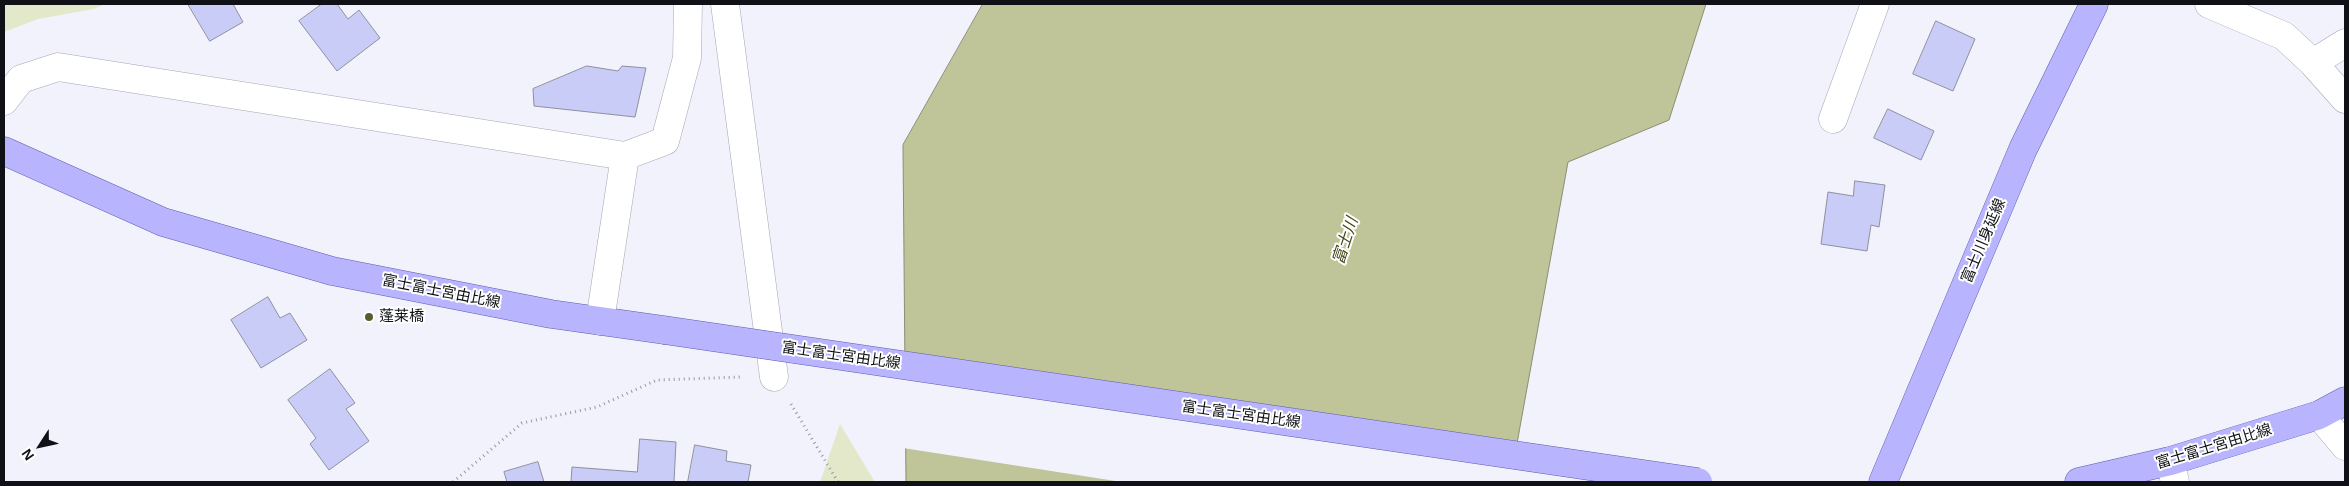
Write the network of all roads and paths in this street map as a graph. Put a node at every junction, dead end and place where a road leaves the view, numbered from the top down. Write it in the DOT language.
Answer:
graph roads {
  1 [pos="688,4"];
  2 [pos="725,4"];
  3 [pos="1875,4"];
  4 [pos="2094,4"];
  5 [pos="2209,4"];
  6 [pos="2345,43"];
  7 [pos="2313,62"];
  8 [pos="2345,99"];
  9 [pos="4,102"];
  10 [pos="1833,120"];
  11 [pos="4,151"];
  12 [pos="625,156"];
  13 [pos="600,321"];
  14 [pos="774,377"];
  15 [pos="2345,401"];
  16 [pos="2320,415"];
  17 [pos="2345,446"];
  18 [pos="2172,472"];
  19 [pos="454,482"];
  20 [pos="838,482"];
  21 [pos="1698,482"];
  22 [pos="1883,482"];
  23 [pos="2079,482"];
  1 -- 12 [label="street"];
  2 -- 14 [label="street"];
  3 -- 10 [label="street"];
  4 -- 22 [label="main road, 富士川身延線"];
  5 -- 7 [label="street"];
  6 -- 7 [label="street"];
  7 -- 8 [label="street"];
  9 -- 12 [label="street"];
  11 -- 13 [label="main road, 富士富士宮由比線"];
  12 -- 13 [label="street"];
  13 -- 21 [label="main road, 富士富士宮由比線, bridge"];
  14 -- 19 [label="path"];
  14 -- 20 [label="path"];
  15 -- 16 [label="main road, 富士富士宮由比線"];
  16 -- 17 [label="street"];
  16 -- 18 [label="main road, 富士富士宮由比線"];
  18 -- 23 [label="main road, 富士富士宮由比線"];
}
